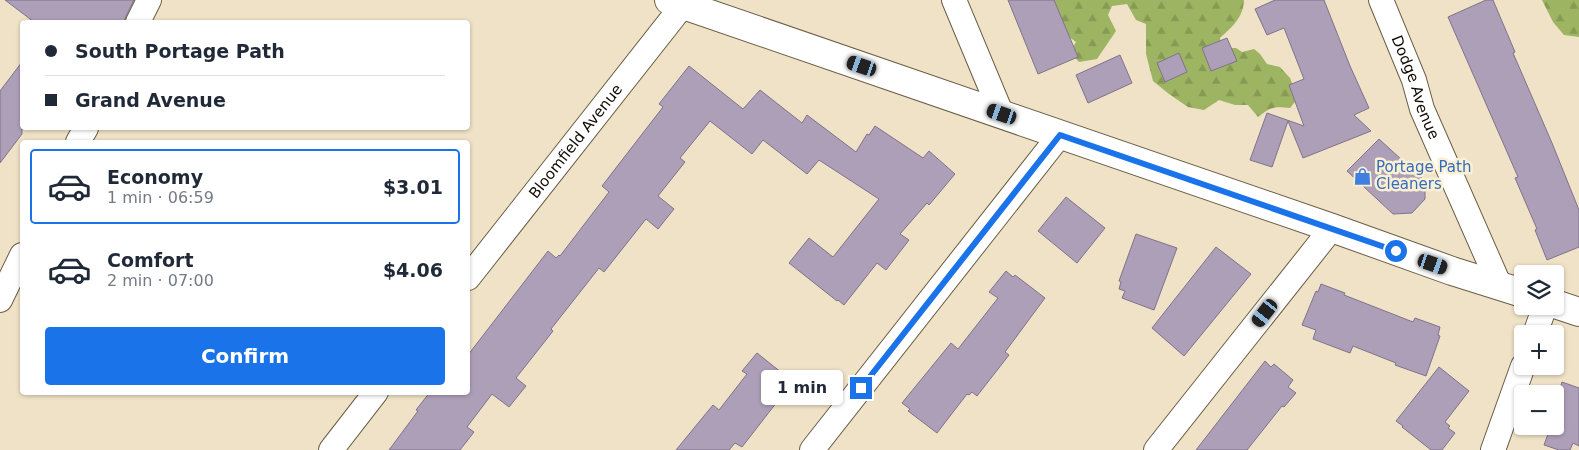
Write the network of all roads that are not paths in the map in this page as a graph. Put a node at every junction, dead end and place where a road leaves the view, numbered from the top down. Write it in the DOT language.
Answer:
graph roads {
  1 [pos="149,0"];
  2 [pos="954,0"];
  3 [pos="1381,0"];
  4 [pos="676,2"];
  5 [pos="139,20"];
  6 [pos="1002,114"];
  7 [pos="1060,135"];
  8 [pos="1332,228"];
  9 [pos="20,259"];
  10 [pos="470,275"];
  11 [pos="1511,289"];
  12 [pos="0,300"];
  13 [pos="1564,307"];
  14 [pos="1579,312"];
  15 [pos="1520,375"];
  16 [pos="374,395"];
  17 [pos="331,450"];
  18 [pos="812,450"];
  19 [pos="1156,450"];
  20 [pos="1493,450"];
  1 -- 5 [label="street"];
  2 -- 6 [label="street"];
  3 -- 11 [label="street, Dodge Avenue"];
  4 -- 6 [label="main road"];
  4 -- 10 [label="street, Bloomfield Avenue"];
  6 -- 7 [label="main road"];
  7 -- 8 [label="main road"];
  7 -- 18 [label="street"];
  8 -- 11 [label="main road"];
  8 -- 19 [label="street"];
  9 -- 12 [label="street"];
  13 -- 14 [label="main road"];
  15 -- 20 [label="street"];
  16 -- 17 [label="street"];
}
